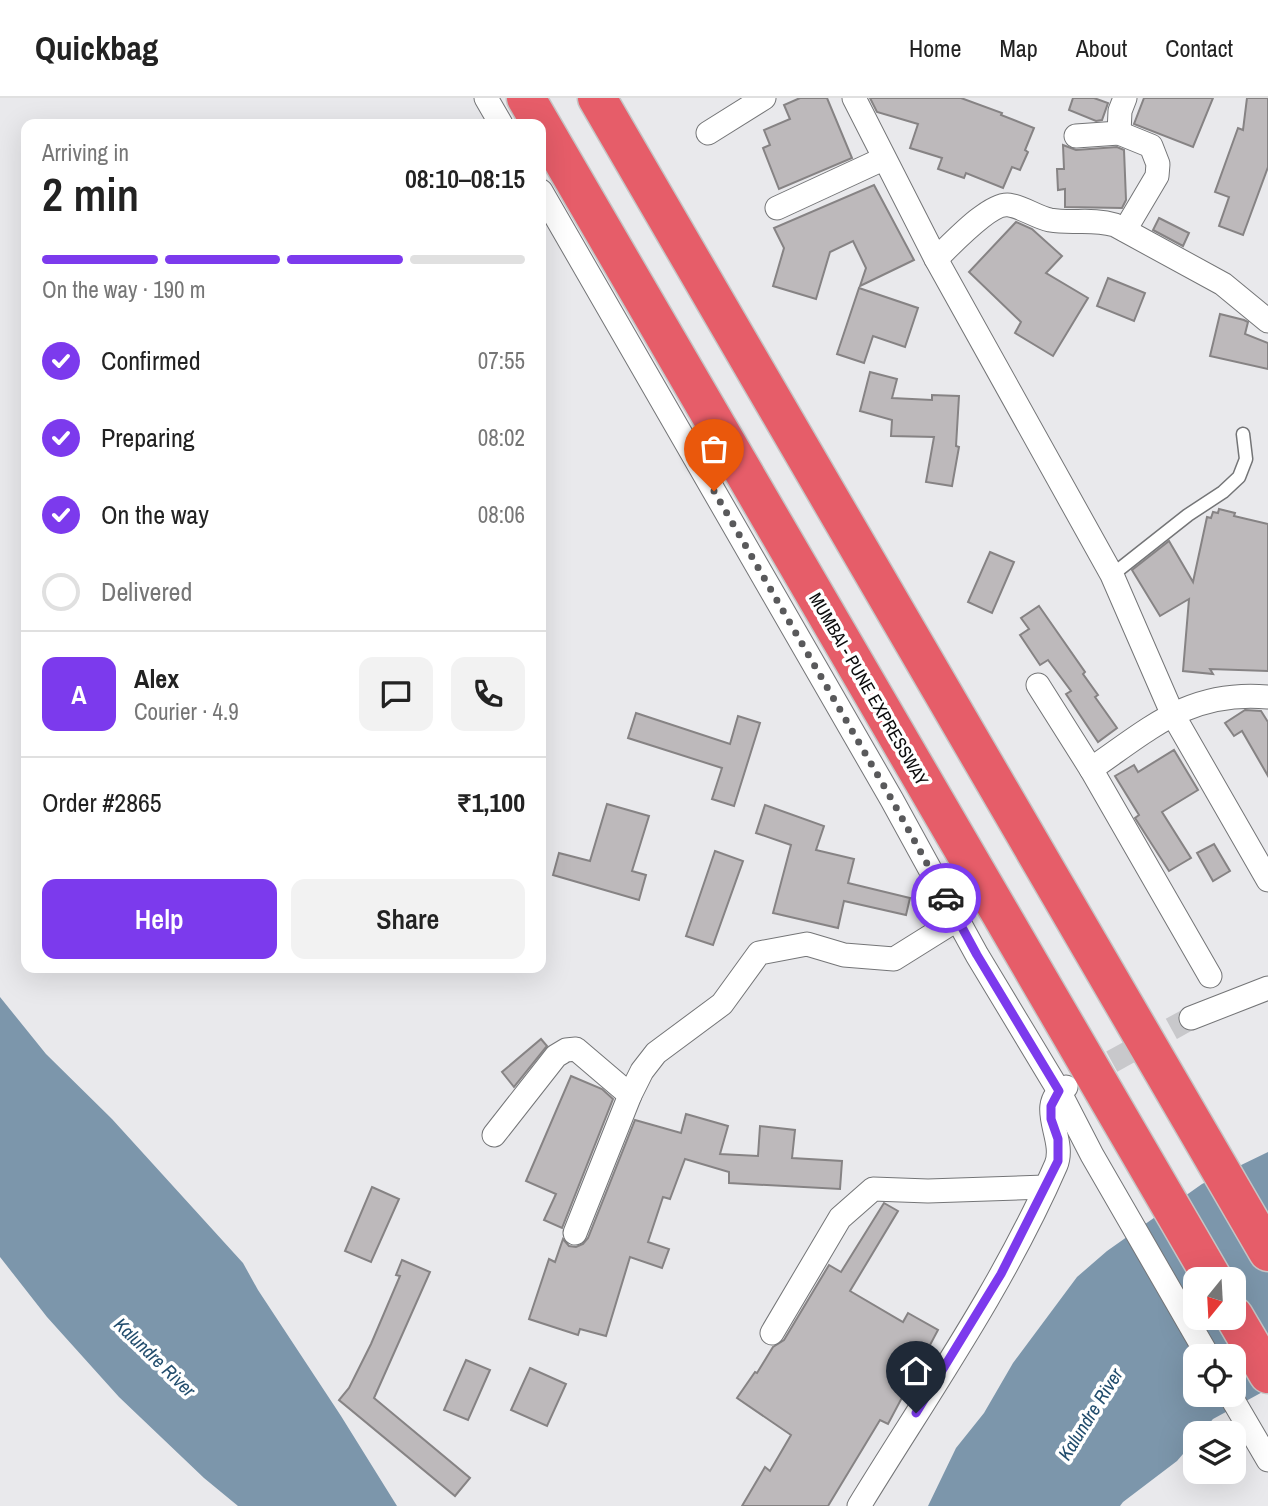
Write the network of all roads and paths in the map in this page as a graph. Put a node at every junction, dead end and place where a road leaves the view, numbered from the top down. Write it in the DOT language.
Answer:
graph roads {
  1 [pos="486,98"];
  2 [pos="526,98"];
  3 [pos="597,98"];
  4 [pos="764,98"];
  5 [pos="854,98"];
  6 [pos="1125,98"];
  7 [pos="498,119"];
  8 [pos="538,119"];
  9 [pos="546,132"];
  10 [pos="708,133"];
  11 [pos="1119,134"];
  12 [pos="1076,136"];
  13 [pos="883,159"];
  14 [pos="546,200"];
  15 [pos="777,208"];
  16 [pos="1125,230"];
  17 [pos="936,259"];
  18 [pos="1268,321"];
  19 [pos="1243,434"];
  20 [pos="1112,575"];
  21 [pos="1038,685"];
  22 [pos="1268,697"];
  23 [pos="1172,713"];
  24 [pos="1091,769"];
  25 [pos="1268,880"];
  26 [pos="958,919"];
  27 [pos="1210,976"];
  28 [pos="1268,988"];
  29 [pos="1191,1018"];
  30 [pos="1066,1087"];
  31 [pos="630,1095"];
  32 [pos="494,1135"];
  33 [pos="1045,1187"];
  34 [pos="575,1233"];
  35 [pos="1268,1252"];
  36 [pos="1206,1267"];
  37 [pos="1243,1330"];
  38 [pos="772,1333"];
  39 [pos="1201,1344"];
  40 [pos="1268,1374"];
  41 [pos="1237,1407"];
  42 [pos="1266,1457"];
  43 [pos="859,1506"];
  1 -- 7 [label="street"];
  2 -- 8 [label="highway, MUMBAI - PUNE EXPRESSWAY"];
  3 -- 35 [label="highway"];
  4 -- 10 [label="street"];
  5 -- 13 [label="street"];
  6 -- 11 [label="street"];
  9 -- 36 [label="highway, MUMBAI - PUNE EXPRESSWAY"];
  11 -- 12 [label="street"];
  11 -- 16 [label="street"];
  13 -- 15 [label="street"];
  13 -- 17 [label="street"];
  14 -- 26 [label="street"];
  16 -- 17 [label="street"];
  16 -- 18 [label="street"];
  17 -- 20 [label="street"];
  19 -- 20 [label="lane"];
  20 -- 23 [label="street"];
  21 -- 24 [label="street"];
  22 -- 23 [label="street"];
  23 -- 24 [label="street"];
  23 -- 25 [label="street"];
  24 -- 27 [label="street"];
  26 -- 30 [label="street"];
  26 -- 31 [label="street"];
  28 -- 29 [label="street"];
  30 -- 33 [label="street"];
  30 -- 39 [label="street"];
  31 -- 32 [label="street"];
  31 -- 34 [label="street"];
  33 -- 38 [label="street"];
  33 -- 43 [label="street"];
  37 -- 40 [label="highway"];
  41 -- 42 [label="street"];
}
